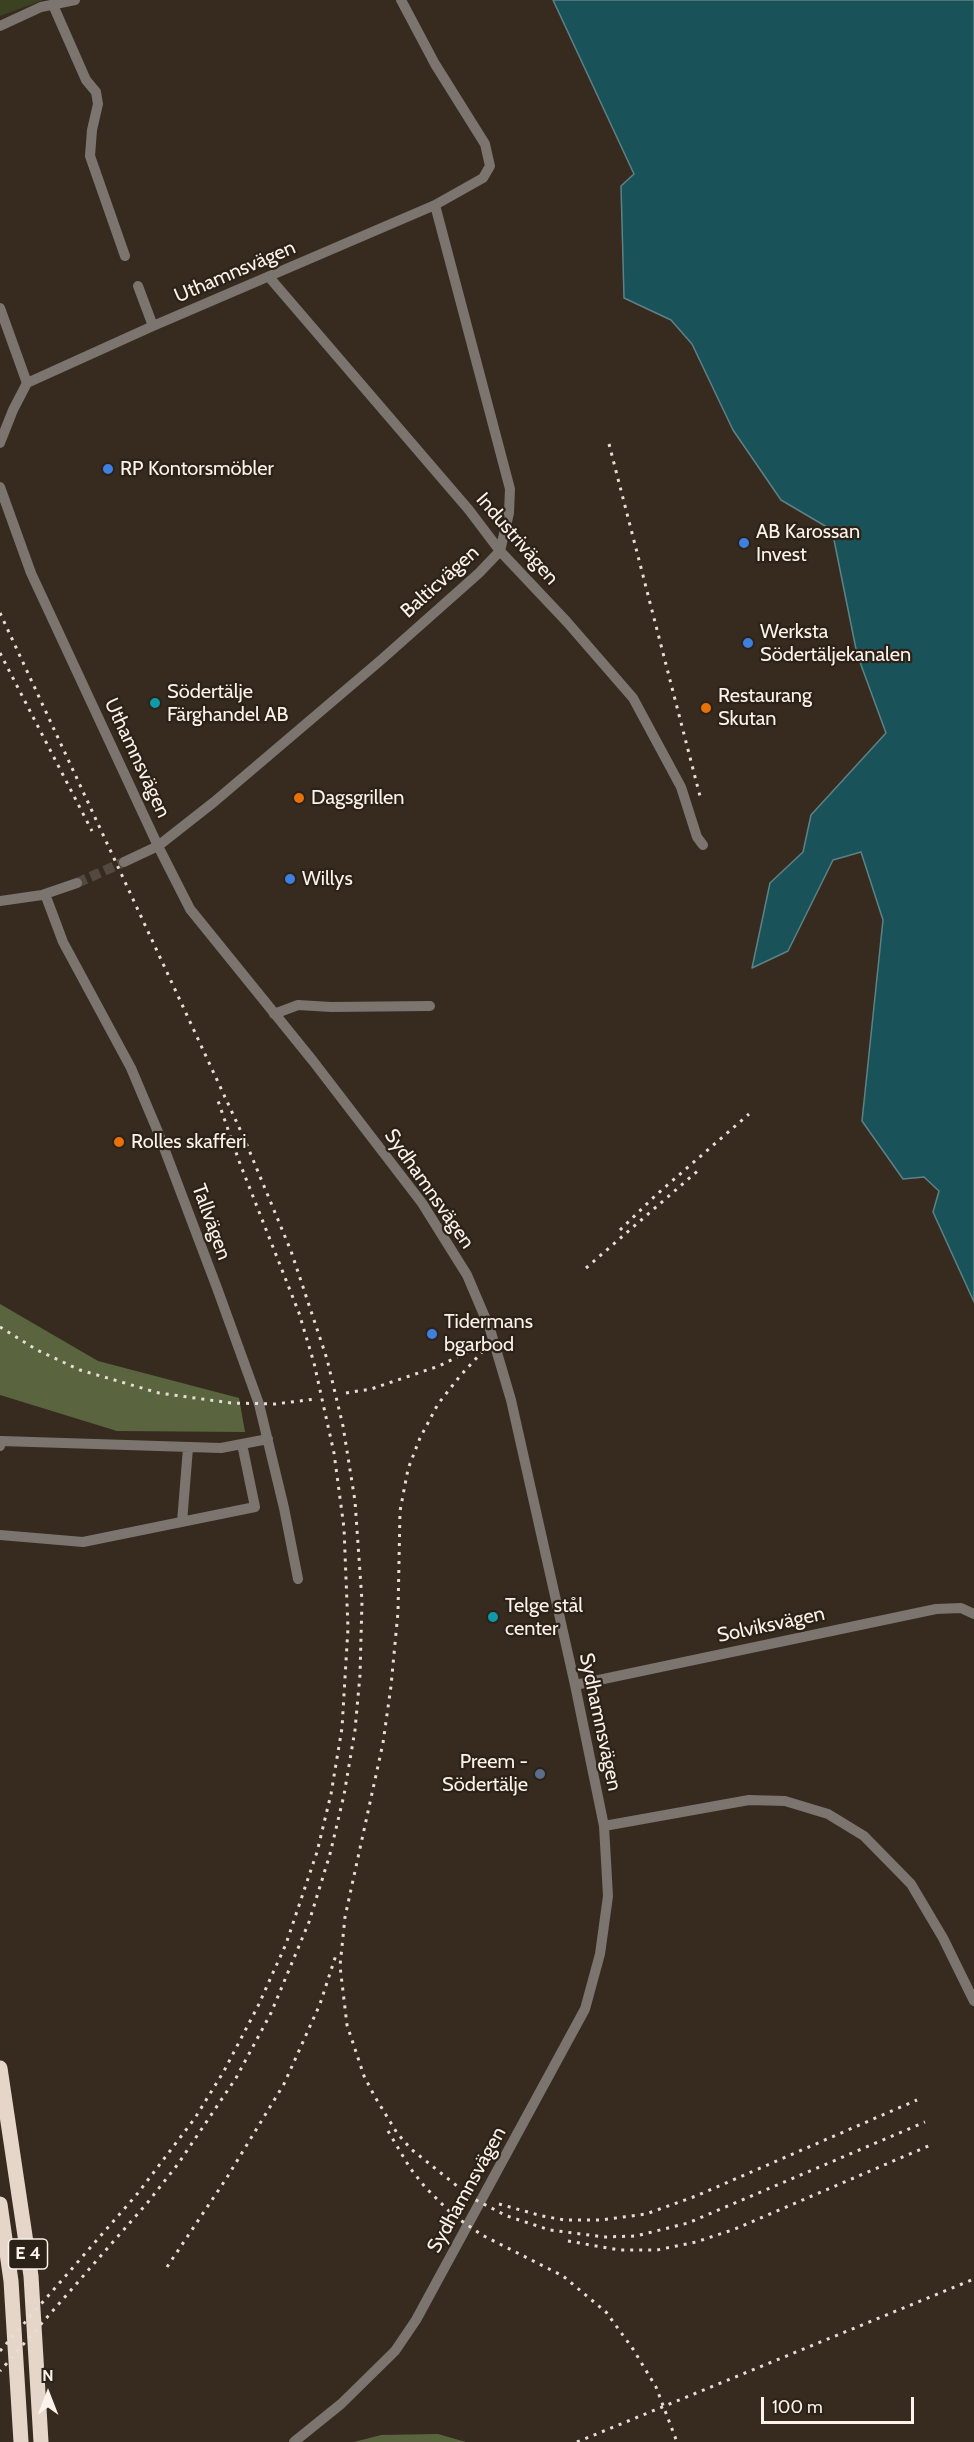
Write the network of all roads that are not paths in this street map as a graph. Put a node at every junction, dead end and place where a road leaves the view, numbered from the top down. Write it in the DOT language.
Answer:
graph roads {
  1 [pos="75,0"];
  2 [pos="401,0"];
  3 [pos="53,5"];
  4 [pos="0,26"];
  5 [pos="435,205"];
  6 [pos="125,256"];
  7 [pos="269,277"];
  8 [pos="138,286"];
  9 [pos="0,308"];
  10 [pos="153,326"];
  11 [pos="27,384"];
  12 [pos="0,443"];
  13 [pos="0,487"];
  14 [pos="500,551"];
  15 [pos="703,845"];
  16 [pos="158,846"];
  17 [pos="124,862"];
  18 [pos="77,883"];
  19 [pos="45,894"];
  20 [pos="0,901"];
  21 [pos="430,1006"];
  22 [pos="274,1014"];
  23 [pos="268,1439"];
  24 [pos="242,1444"];
  25 [pos="0,1446"];
  26 [pos="188,1448"];
  27 [pos="183,1522"];
  28 [pos="0,1535"];
  29 [pos="298,1579"];
  30 [pos="974,1614"];
  31 [pos="575,1685"];
  32 [pos="604,1826"];
  33 [pos="974,2001"];
  34 [pos="0,2068"];
  35 [pos="0,2204"];
  36 [pos="21,2442"];
  37 [pos="41,2442"];
  38 [pos="294,2442"];
  1 -- 3 [label="street"];
  2 -- 5 [label="street, Uthamnsvägen"];
  3 -- 4 [label="street"];
  3 -- 6 [label="street"];
  5 -- 7 [label="street, Uthamnsvägen"];
  5 -- 14 [label="street, Balticvägen"];
  7 -- 10 [label="street, Uthamnsvägen"];
  7 -- 14 [label="street, Industrivägen"];
  8 -- 10 [label="street"];
  9 -- 11 [label="street"];
  10 -- 11 [label="street, Uthamnsvägen"];
  11 -- 12 [label="street"];
  13 -- 16 [label="street, Uthamnsvägen"];
  14 -- 15 [label="street, Industrivägen"];
  14 -- 16 [label="street, Balticvägen"];
  16 -- 17 [label="street, Balticvägen"];
  16 -- 22 [label="street, Sydhamnsvägen"];
  18 -- 19 [label="street"];
  19 -- 20 [label="street"];
  19 -- 23 [label="street, Tallvägen"];
  21 -- 22 [label="street"];
  22 -- 31 [label="street, Sydhamnsvägen"];
  23 -- 24 [label="street"];
  23 -- 29 [label="street, Tallvägen"];
  24 -- 26 [label="street"];
  24 -- 27 [label="street"];
  25 -- 26 [label="street"];
  26 -- 27 [label="street"];
  27 -- 28 [label="street"];
  30 -- 31 [label="street, Solviksvägen"];
  31 -- 32 [label="street, Sydhamnsvägen"];
  32 -- 33 [label="street"];
  32 -- 38 [label="street, Sydhamnsvägen"];
  34 -- 37 [label="highway, E 4"];
  35 -- 36 [label="highway, E 4"];
}
